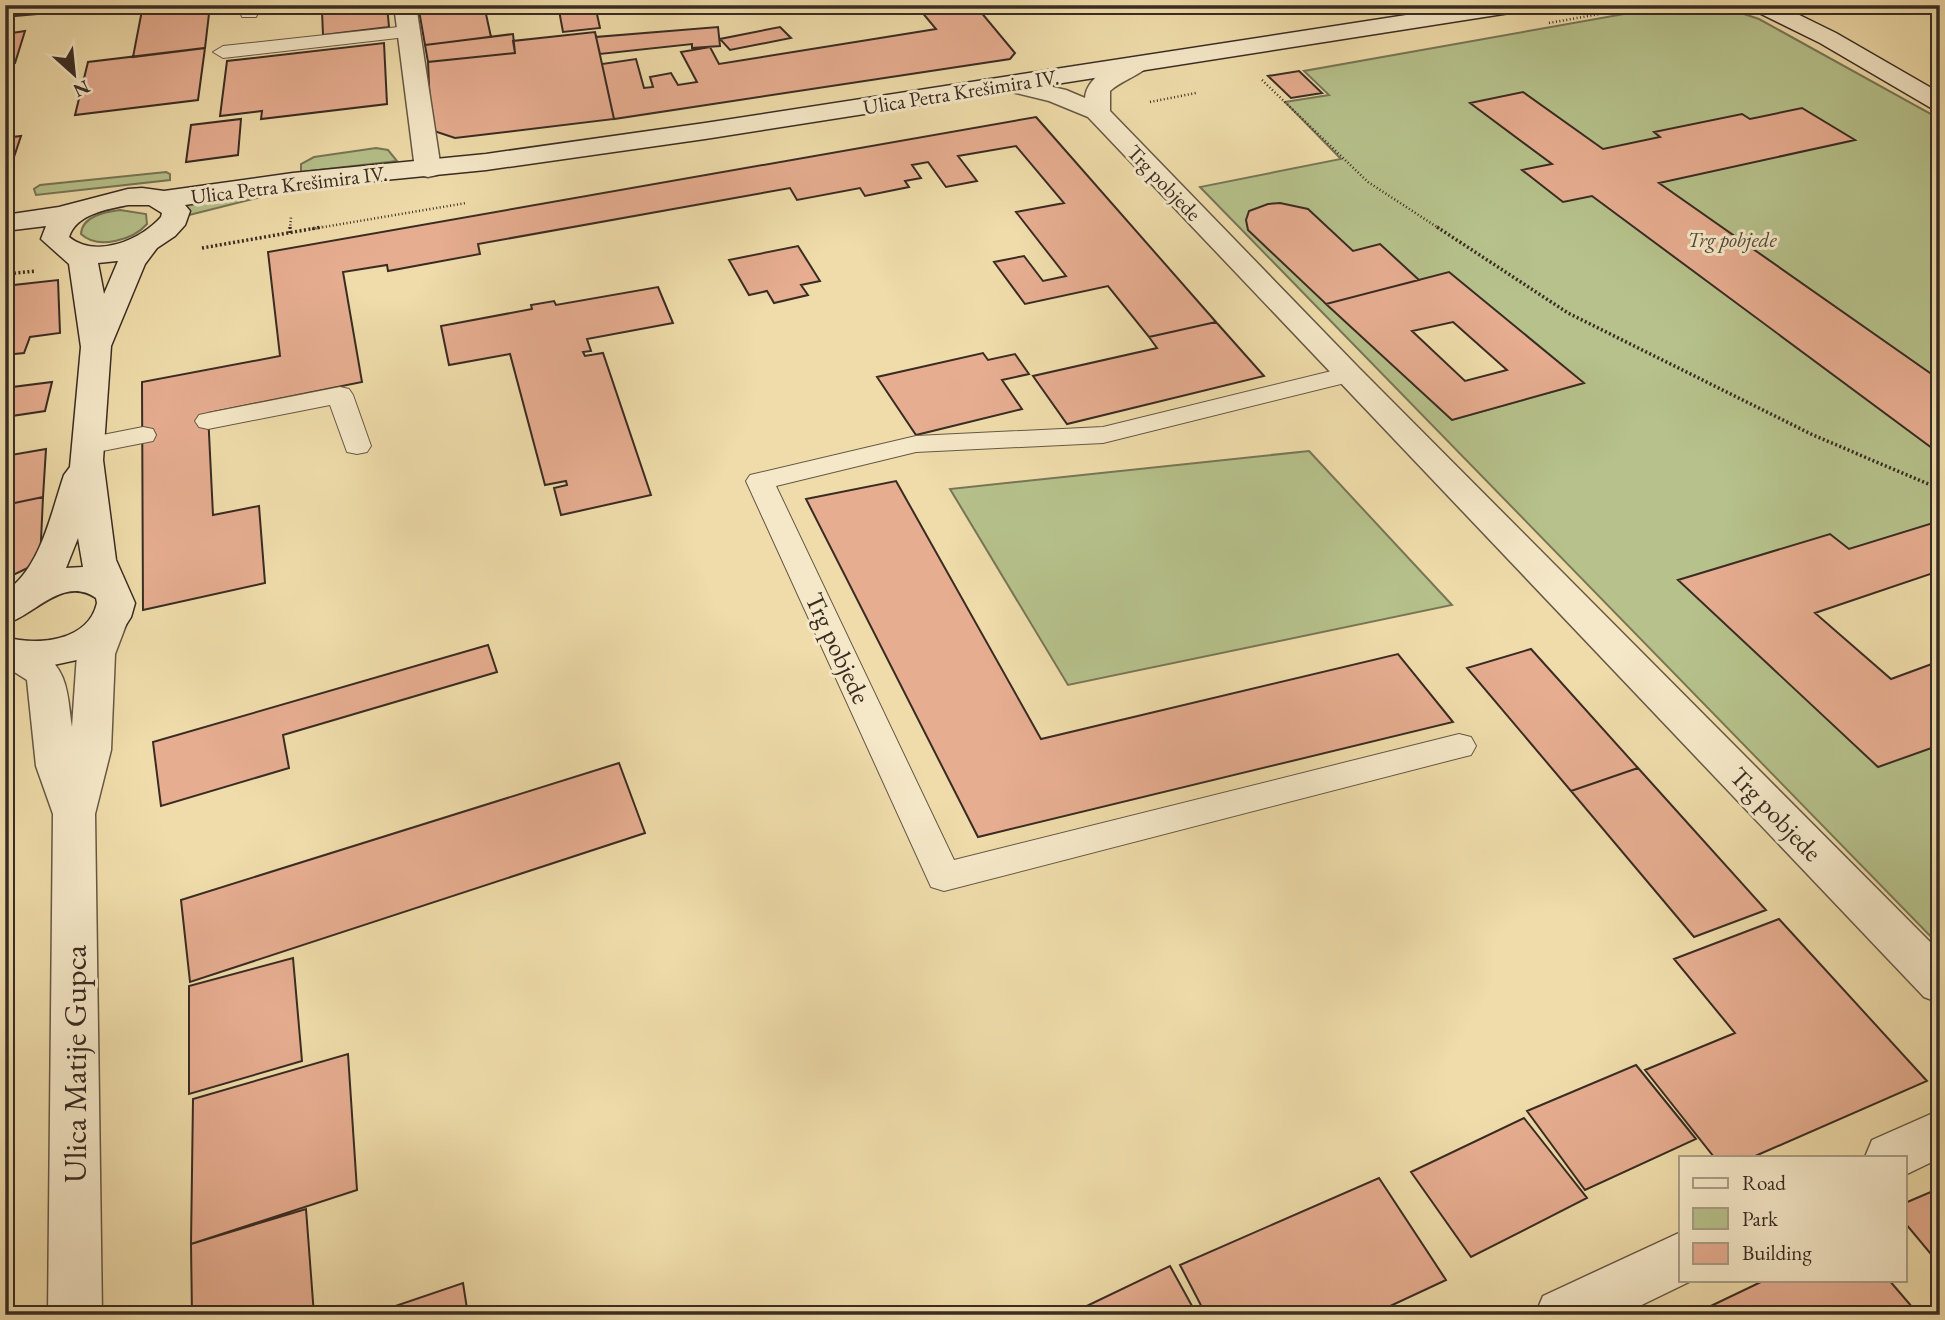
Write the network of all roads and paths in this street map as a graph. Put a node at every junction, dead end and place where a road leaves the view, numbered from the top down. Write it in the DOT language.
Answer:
graph roads {
  1 [pos="405,5"];
  2 [pos="1537,5"];
  3 [pos="1761,5"];
  4 [pos="1797,5"];
  5 [pos="1511,6"];
  6 [pos="408,32"];
  7 [pos="1228,51"];
  8 [pos="223,52"];
  9 [pos="1139,64"];
  10 [pos="1008,84"];
  11 [pos="1940,85"];
  12 [pos="1940,103"];
  13 [pos="1097,112"];
  14 [pos="422,169"];
  15 [pos="162,200"];
  16 [pos="78,211"];
  17 [pos="5,223"];
  18 [pos="170,227"];
  19 [pos="5,240"];
  20 [pos="146,243"];
  21 [pos="66,249"];
  22 [pos="96,347"];
  23 [pos="1348,375"];
  24 [pos="208,421"];
  25 [pos="143,435"];
  26 [pos="358,446"];
  27 [pos="86,453"];
  28 [pos="1940,489"];
  29 [pos="13,603"];
  30 [pos="109,607"];
  31 [pos="10,653"];
  32 [pos="1459,746"];
  33 [pos="74,814"];
  34 [pos="1940,983"];
  35 [pos="1940,1133"];
  36 [pos="1892,1156"];
  37 [pos="1679,1259"];
  38 [pos="75,1315"];
  39 [pos="1562,1315"];
  1 -- 6 [label="main road"];
  2 -- 5 [label="main road, Ulica Petra Krešimira IV."];
  3 -- 12 [label="main road"];
  4 -- 11 [label="main road"];
  5 -- 7 [label="main road, Ulica Petra Krešimira IV."];
  6 -- 8 [label="lane"];
  6 -- 14 [label="main road"];
  7 -- 9 [label="main road, Ulica Petra Krešimira IV."];
  7 -- 28 [label="path"];
  9 -- 10 [label="main road, Ulica Petra Krešimira IV."];
  9 -- 13 [label="main road"];
  10 -- 13 [label="main road, Trg pobjede"];
  10 -- 14 [label="main road, Ulica Petra Krešimira IV."];
  13 -- 23 [label="main road, Trg pobjede"];
  14 -- 15 [label="main road, Ulica Petra Krešimira IV."];
  14 -- 18 [label="main road, Ulica Petra Krešimira IV."];
  15 -- 16 [label="main road, Ulica Petra Krešimira IV."];
  15 -- 18 [label="main road"];
  16 -- 17 [label="main road"];
  16 -- 21 [label="main road"];
  18 -- 20 [label="main road, Ulica Petra Krešimira IV."];
  19 -- 21 [label="main road"];
  20 -- 21 [label="main road"];
  20 -- 22 [label="main road"];
  21 -- 22 [label="main road"];
  22 -- 27 [label="main road"];
  23 -- 32 [label="lane, Trg pobjede"];
  23 -- 34 [label="main road, Trg pobjede"];
  24 -- 26 [label="lane"];
  25 -- 27 [label="lane"];
  27 -- 29 [label="main road"];
  27 -- 30 [label="main road"];
  29 -- 30 [label="main road"];
  30 -- 31 [label="main road"];
  30 -- 33 [label="main road, Ulica Matije Gupca"];
  31 -- 33 [label="main road, Ulica Matije Gupca"];
  33 -- 38 [label="main road, Ulica Matije Gupca"];
  35 -- 36 [label="main road"];
  37 -- 39 [label="main road"];
}
